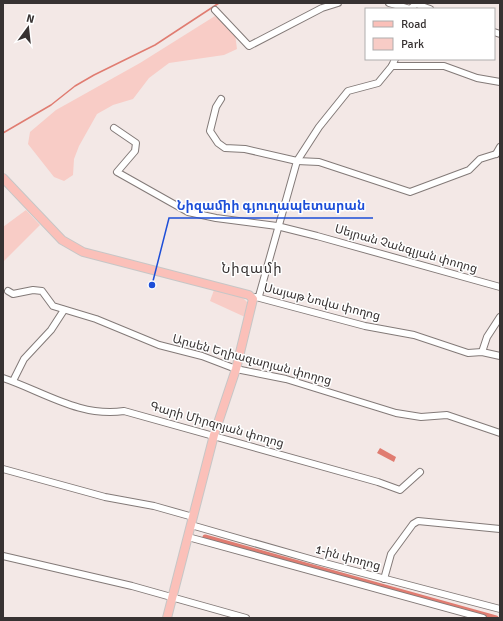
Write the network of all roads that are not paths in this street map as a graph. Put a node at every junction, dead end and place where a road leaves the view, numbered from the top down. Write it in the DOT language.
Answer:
graph roads {
  1 [pos="338,3"];
  2 [pos="389,3"];
  3 [pos="406,8"];
  4 [pos="411,8"];
  5 [pos="427,8"];
  6 [pos="215,10"];
  7 [pos="395,60"];
  8 [pos="392,66"];
  9 [pos="500,82"];
  10 [pos="222,99"];
  11 [pos="114,128"];
  12 [pos="500,146"];
  13 [pos="498,156"];
  14 [pos="297,161"];
  15 [pos="3,178"];
  16 [pos="277,226"];
  17 [pos="500,287"];
  18 [pos="8,291"];
  19 [pos="256,298"];
  20 [pos="64,310"];
  21 [pos="500,317"];
  22 [pos="482,352"];
  23 [pos="500,356"];
  24 [pos="236,369"];
  25 [pos="3,378"];
  26 [pos="13,381"];
  27 [pos="500,433"];
  28 [pos="214,435"];
  29 [pos="3,469"];
  30 [pos="420,472"];
  31 [pos="192,521"];
  32 [pos="500,529"];
  33 [pos="188,537"];
  34 [pos="3,556"];
  35 [pos="316,561"];
  36 [pos="314,572"];
  37 [pos="384,579"];
  38 [pos="172,598"];
  39 [pos="500,609"];
  40 [pos="167,618"];
  41 [pos="246,618"];
  42 [pos="483,618"];
  1 -- 6 [label="street"];
  2 -- 3 [label="street"];
  4 -- 5 [label="street"];
  7 -- 8 [label="street"];
  8 -- 9 [label="street"];
  8 -- 14 [label="street"];
  10 -- 14 [label="street"];
  11 -- 16 [label="street, Սեյրան Չանգլյան փողոց"];
  12 -- 13 [label="street"];
  13 -- 14 [label="street"];
  14 -- 16 [label="street"];
  15 -- 19 [label="main road, Սայաթ Նովա փողոց"];
  16 -- 17 [label="street, Սեյրան Չանգլյան փողոց"];
  16 -- 19 [label="street"];
  18 -- 20 [label="street, Արսեն Եղիազարյան փողոց"];
  19 -- 22 [label="street, Սայաթ Նովա փողոց"];
  19 -- 24 [label="main road"];
  20 -- 24 [label="street, Արսեն Եղիազարյան փողոց"];
  20 -- 26 [label="street"];
  21 -- 22 [label="street"];
  22 -- 23 [label="street, Սայաթ Նովա փողոց"];
  24 -- 27 [label="street, Արսեն Եղիազարյան փողոց"];
  24 -- 28 [label="main road"];
  25 -- 26 [label="street, Գարի Միրզոյան փողոց"];
  26 -- 28 [label="street, Գարի Միրզոյան փողոց"];
  28 -- 30 [label="street, Գարի Միրզոյան փողոց"];
  28 -- 31 [label="main road"];
  29 -- 31 [label="street, 1-ին փողոց"];
  31 -- 33 [label="main road"];
  31 -- 35 [label="street, 1-ին փողոց"];
  32 -- 37 [label="street"];
  33 -- 36 [label="street"];
  33 -- 38 [label="main road"];
  34 -- 38 [label="street"];
  35 -- 36 [label="street"];
  35 -- 37 [label="street, 1-ին փողոց"];
  36 -- 42 [label="street"];
  37 -- 39 [label="street, 1-ին փողոց"];
  38 -- 40 [label="main road"];
  38 -- 41 [label="street"];
}
